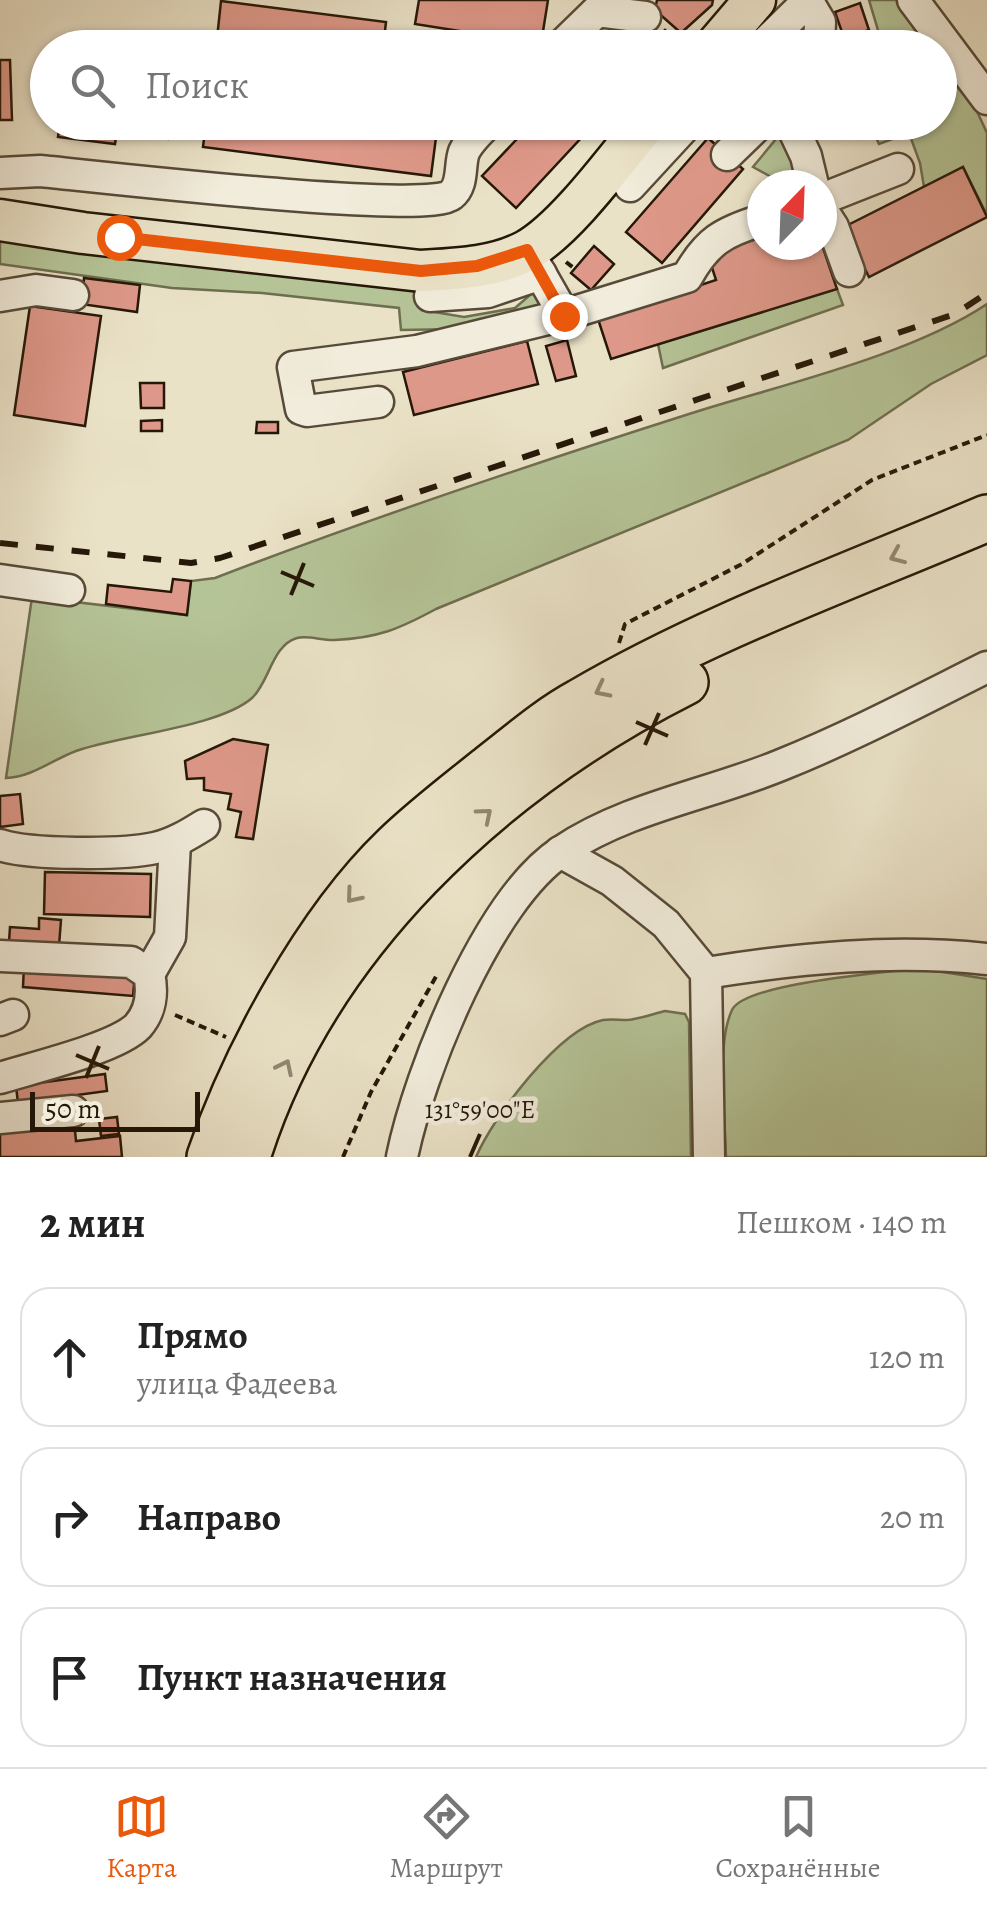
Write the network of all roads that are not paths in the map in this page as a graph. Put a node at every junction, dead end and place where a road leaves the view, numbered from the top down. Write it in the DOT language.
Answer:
graph roads {
  1 [pos="755,0"];
  2 [pos="913,0"];
  3 [pos="807,1"];
  4 [pos="644,17"];
  5 [pos="578,30"];
  6 [pos="729,30"];
  7 [pos="778,30"];
  8 [pos="820,30"];
  9 [pos="937,30"];
  10 [pos="957,54"];
  11 [pos="984,87"];
  12 [pos="473,140"];
  13 [pos="632,140"];
  14 [pos="673,140"];
  15 [pos="743,140"];
  16 [pos="798,140"];
  17 [pos="727,155"];
  18 [pos="898,169"];
  19 [pos="809,170"];
  20 [pos="0,173"];
  21 [pos="630,186"];
  22 [pos="837,193"];
  23 [pos="0,220"];
  24 [pos="747,225"];
  25 [pos="837,238"];
  26 [pos="534,262"];
  27 [pos="849,271"];
  28 [pos="73,295"];
  29 [pos="430,296"];
  30 [pos="0,298"];
  31 [pos="564,316"];
  32 [pos="378,402"];
  33 [pos="987,518"];
  34 [pos="987,550"];
  35 [pos="0,580"];
  36 [pos="69,590"];
  37 [pos="987,666"];
  38 [pos="204,825"];
  39 [pos="175,842"];
  40 [pos="0,845"];
  41 [pos="560,852"];
  42 [pos="0,956"];
  43 [pos="987,959"];
  44 [pos="706,973"];
  45 [pos="148,974"];
  46 [pos="0,1078"];
  47 [pos="74,1111"];
  48 [pos="0,1118"];
  49 [pos="210,1157"];
  50 [pos="247,1157"];
  51 [pos="402,1157"];
  52 [pos="709,1157"];
  1 -- 6 [label="main road"];
  2 -- 9 [label="street"];
  3 -- 7 [label="street"];
  3 -- 8 [label="street"];
  4 -- 5 [label="street"];
  10 -- 11 [label="street"];
  12 -- 20 [label="street"];
  13 -- 26 [label="main road"];
  14 -- 21 [label="street"];
  15 -- 17 [label="street"];
  16 -- 19 [label="street"];
  18 -- 22 [label="street"];
  23 -- 26 [label="main road"];
  24 -- 31 [label="street"];
  25 -- 27 [label="street"];
  26 -- 29 [label="street"];
  26 -- 31 [label="street"];
  28 -- 30 [label="street"];
  31 -- 32 [label="street"];
  33 -- 49 [label="highway, one-way"];
  50 -- 34 [label="highway, one-way"];
  35 -- 36 [label="street"];
  37 -- 41 [label="street"];
  38 -- 39 [label="street"];
  39 -- 40 [label="street"];
  39 -- 45 [label="street"];
  41 -- 44 [label="street"];
  41 -- 51 [label="street"];
  42 -- 45 [label="street"];
  43 -- 44 [label="street"];
  44 -- 52 [label="street"];
  45 -- 46 [label="street"];
  47 -- 48 [label="street"];
}
